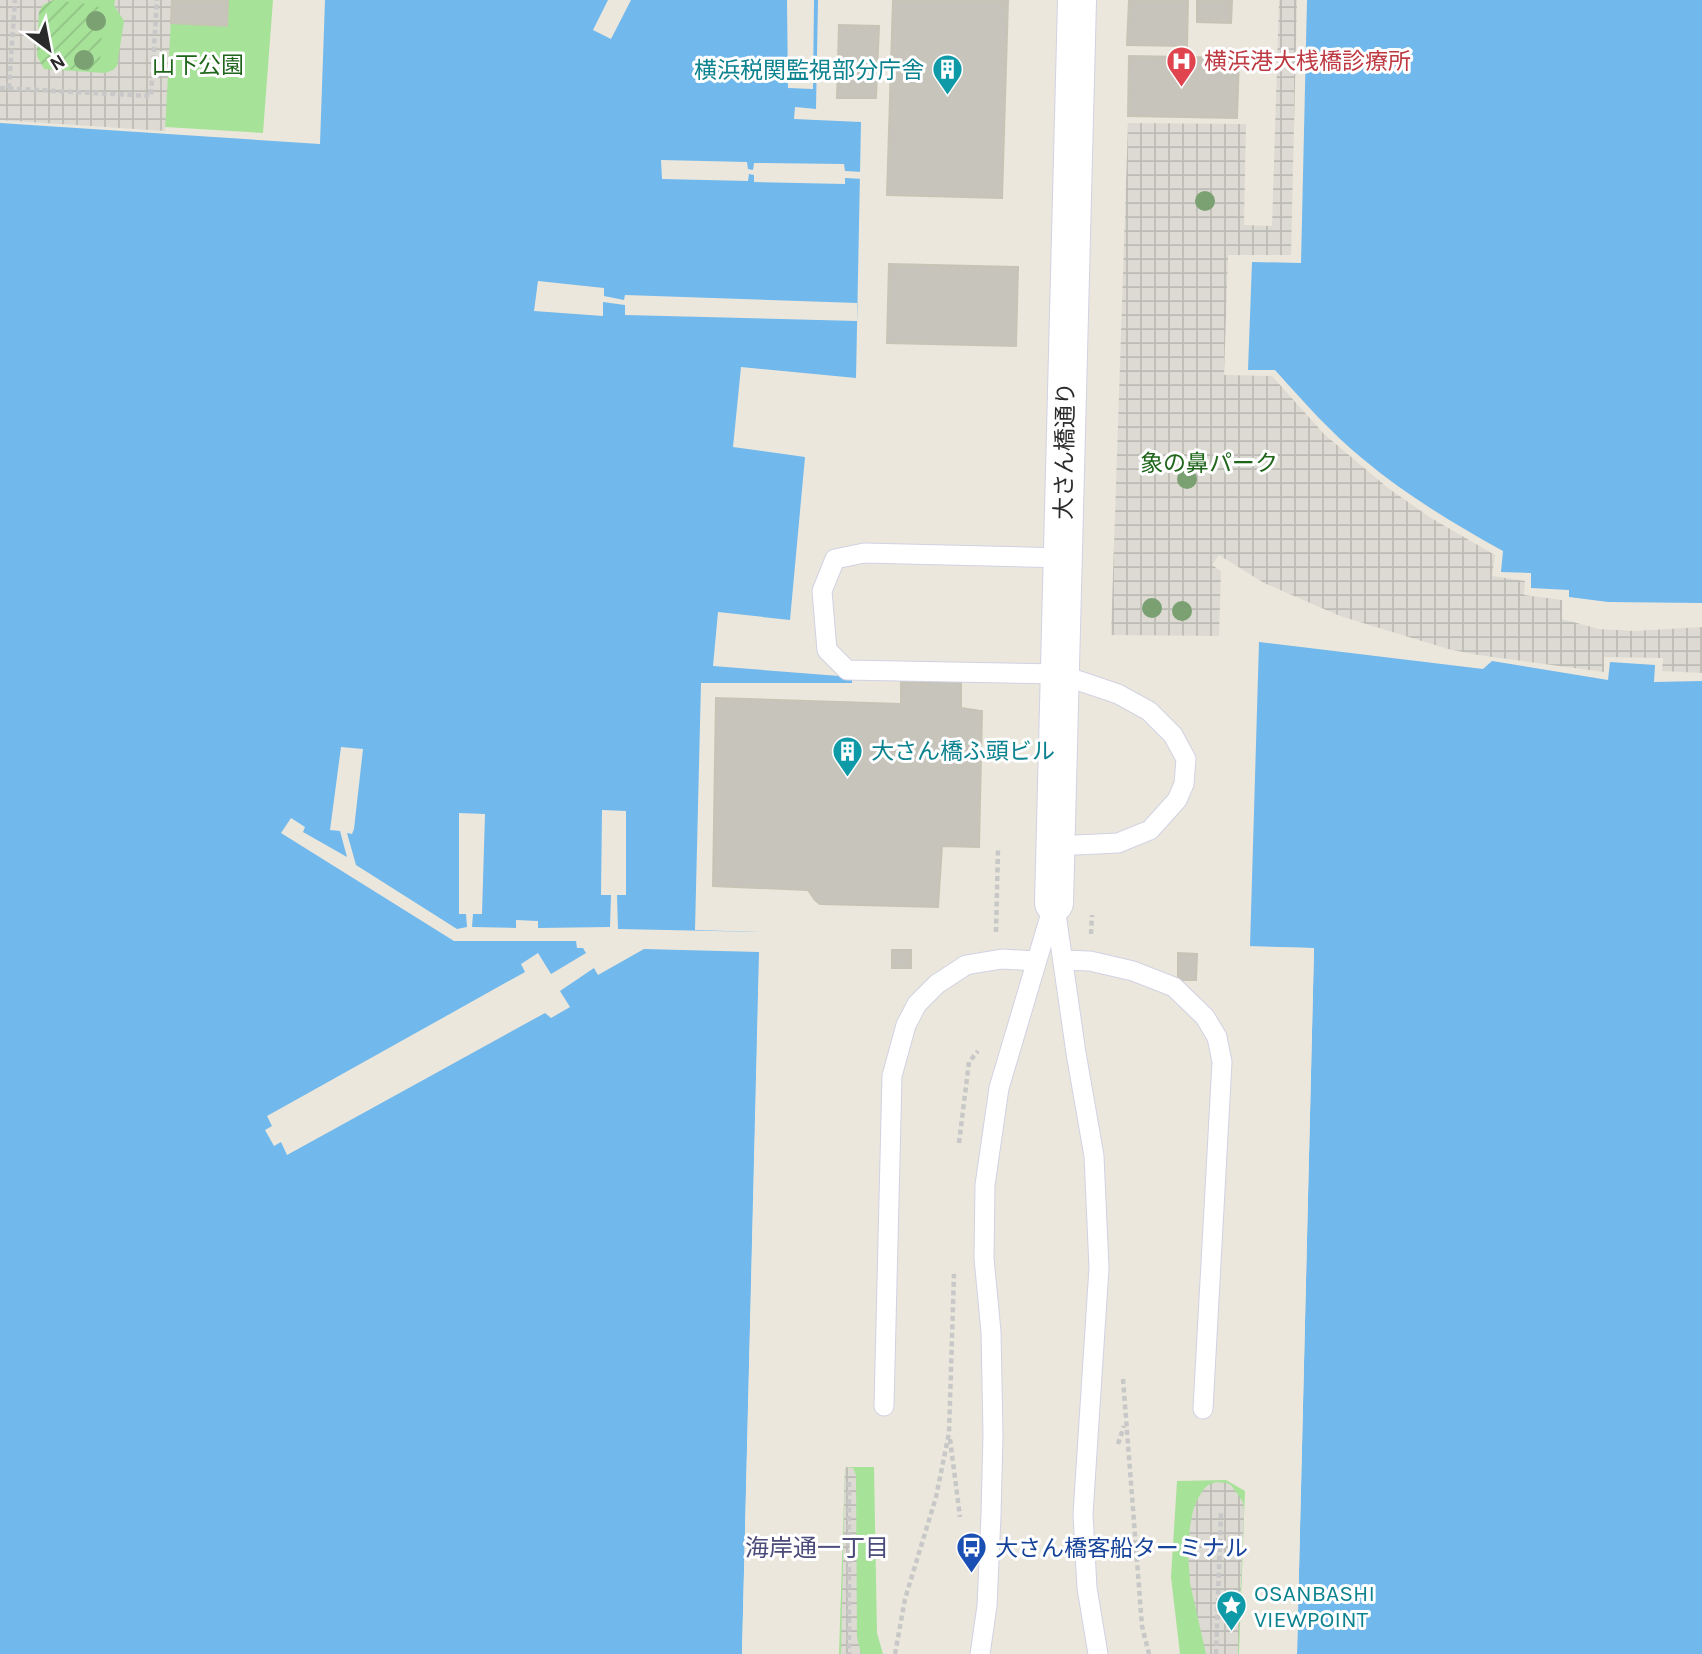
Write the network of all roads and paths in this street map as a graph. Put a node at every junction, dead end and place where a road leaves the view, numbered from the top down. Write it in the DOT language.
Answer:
graph roads {
  1 [pos="15,0"];
  2 [pos="157,0"];
  3 [pos="1077,0"];
  4 [pos="0,88"];
  5 [pos="9,88"];
  6 [pos="1063,558"];
  7 [pos="1059,674"];
  8 [pos="1055,846"];
  9 [pos="1054,903"];
  10 [pos="1063,960"];
  11 [pos="1036,961"];
  12 [pos="884,1406"];
  13 [pos="1203,1409"];
  14 [pos="849,1482"];
  15 [pos="1221,1511"];
  16 [pos="849,1654"];
  17 [pos="980,1654"];
  18 [pos="1098,1654"];
  19 [pos="1216,1654"];
  1 -- 5 [label="path"];
  2 -- 5 [label="path"];
  3 -- 6 [label="street, 大さん橋通り"];
  4 -- 5 [label="path"];
  6 -- 7 [label="street, 大さん橋通り"];
  6 -- 7 [label="lane"];
  7 -- 8 [label="street, 大さん橋通り"];
  7 -- 8 [label="lane"];
  8 -- 9 [label="street, 大さん橋通り"];
  9 -- 10 [label="lane"];
  9 -- 11 [label="lane"];
  10 -- 13 [label="lane"];
  10 -- 18 [label="lane"];
  11 -- 12 [label="lane"];
  11 -- 17 [label="lane"];
  14 -- 16 [label="path"];
  15 -- 19 [label="path"];
}
